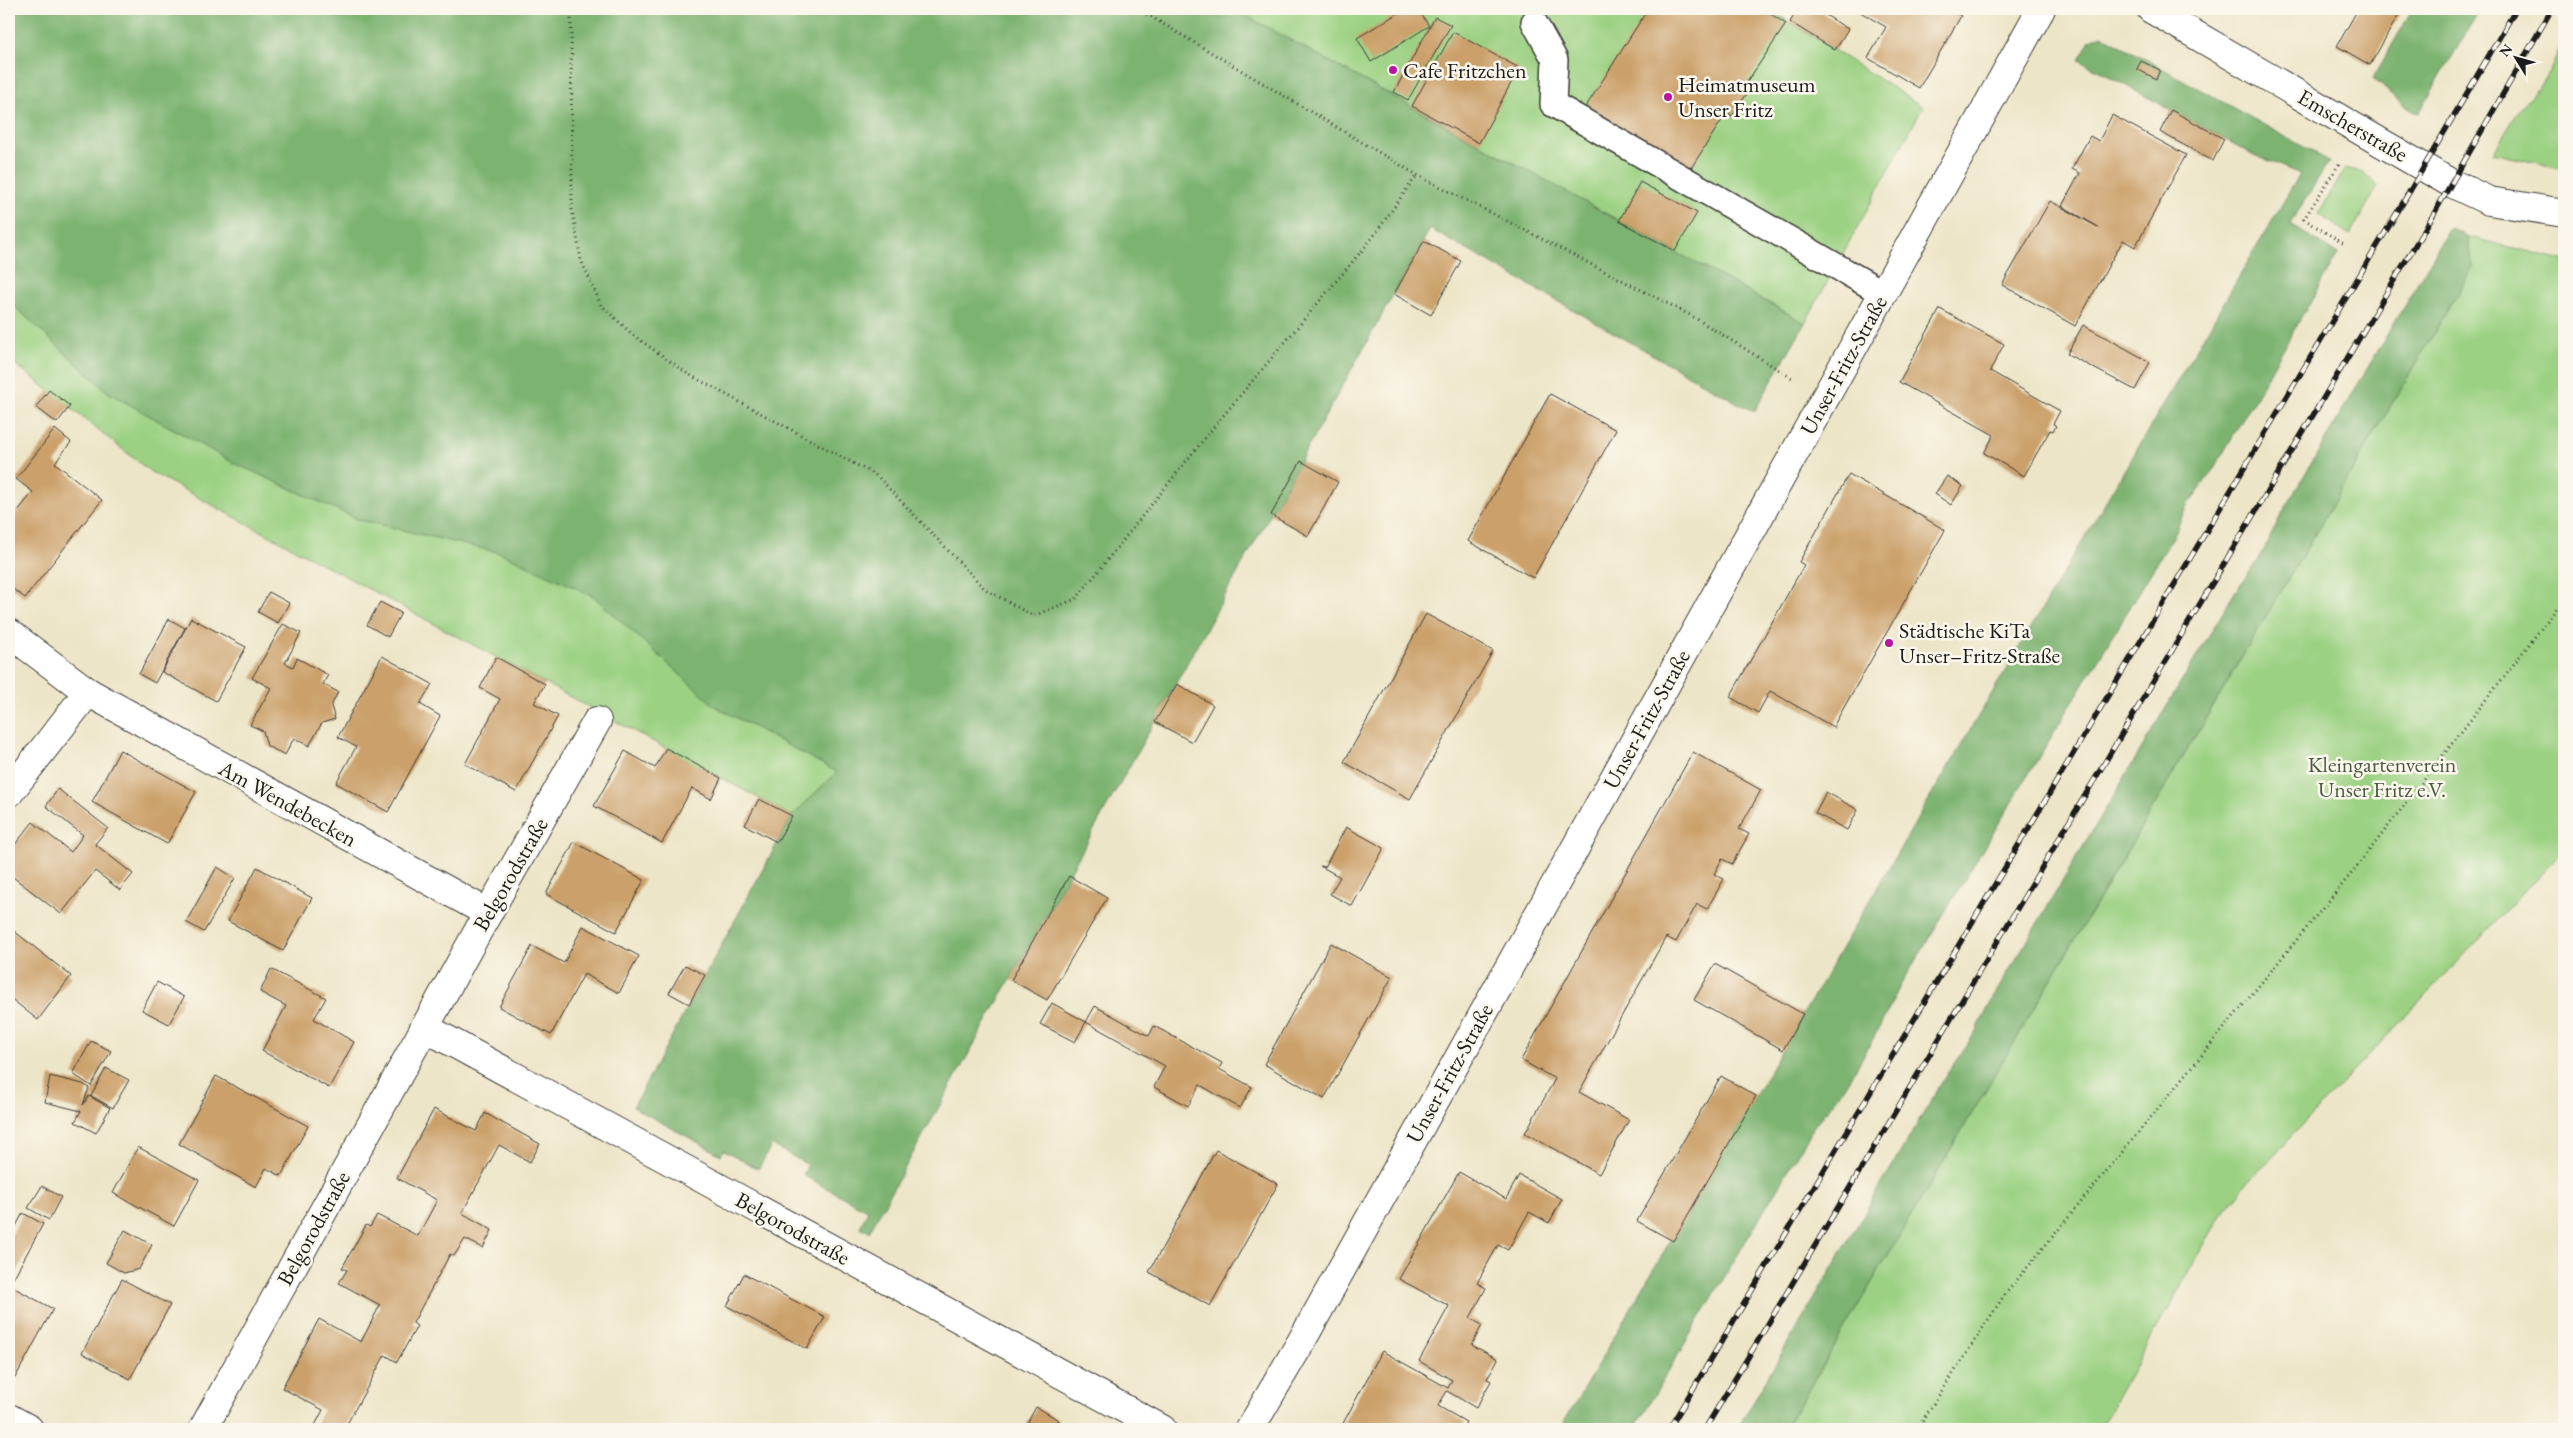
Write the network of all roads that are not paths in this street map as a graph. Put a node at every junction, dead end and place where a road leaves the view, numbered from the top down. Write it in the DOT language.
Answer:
graph roads {
  1 [pos="2042,9"];
  2 [pos="2151,9"];
  3 [pos="1534,22"];
  4 [pos="2564,213"];
  5 [pos="1883,293"];
  6 [pos="9,632"];
  7 [pos="88,692"];
  8 [pos="597,721"];
  9 [pos="9,793"];
  10 [pos="488,913"];
  11 [pos="424,1027"];
  12 [pos="9,1418"];
  13 [pos="29,1429"];
  14 [pos="203,1429"];
  15 [pos="1162,1429"];
  16 [pos="1250,1429"];
  1 -- 5 [label="street, Unser-Fritz-Straße"];
  2 -- 4 [label="street, Emscherstraße"];
  3 -- 5 [label="lane"];
  5 -- 16 [label="street, Unser-Fritz-Straße"];
  6 -- 7 [label="street, Am Wendebecken"];
  7 -- 9 [label="street"];
  7 -- 10 [label="street, Am Wendebecken"];
  8 -- 10 [label="street, Belgorodstraße"];
  10 -- 11 [label="street, Belgorodstraße"];
  11 -- 14 [label="street, Belgorodstraße"];
  11 -- 15 [label="street, Belgorodstraße"];
  12 -- 13 [label="street"];
}
